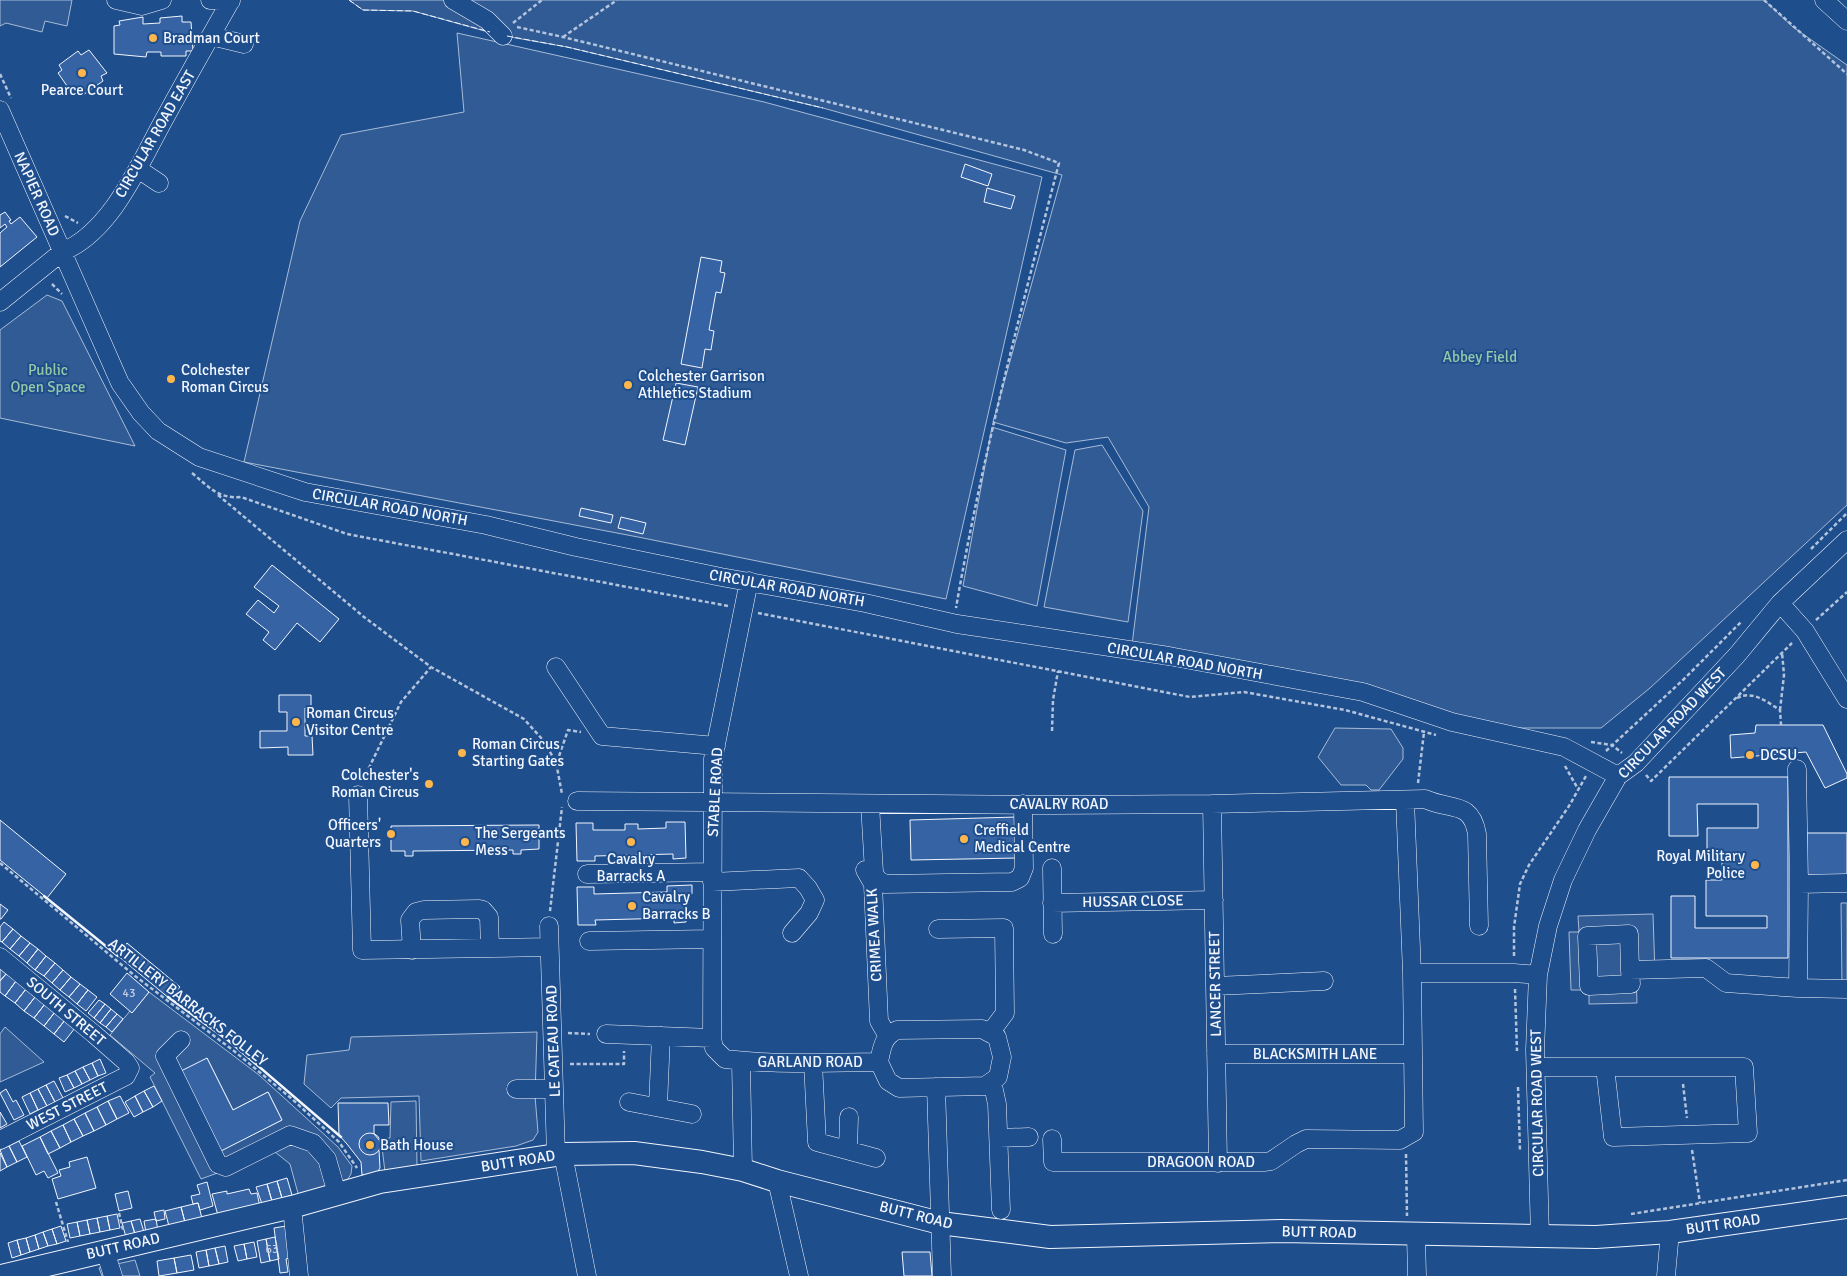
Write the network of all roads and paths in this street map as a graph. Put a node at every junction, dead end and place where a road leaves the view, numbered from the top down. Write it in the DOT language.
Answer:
graph roads {
  1 [pos="116,0"];
  2 [pos="162,0"];
  3 [pos="210,0"];
  4 [pos="453,0"];
  5 [pos="542,0"];
  6 [pos="617,0"];
  7 [pos="1764,0"];
  8 [pos="1824,0"];
  9 [pos="231,1"];
  10 [pos="1847,21"];
  11 [pos="211,36"];
  12 [pos="503,36"];
  13 [pos="563,37"];
  14 [pos="244,44"];
  15 [pos="1847,74"];
  16 [pos="0,110"];
  17 [pos="138,169"];
  18 [pos="159,183"];
  19 [pos="62,252"];
  20 [pos="0,302"];
  21 [pos="191,472"];
  22 [pos="217,494"];
  23 [pos="1847,512"];
  24 [pos="1847,540"];
  25 [pos="1806,554"];
  26 [pos="749,581"];
  27 [pos="1847,592"];
  28 [pos="1780,603"];
  29 [pos="744,610"];
  30 [pos="956,610"];
  31 [pos="1744,619"];
  32 [pos="1805,631"];
  33 [pos="1782,652"];
  34 [pos="431,667"];
  35 [pos="556,667"];
  36 [pos="1058,670"];
  37 [pos="1847,699"];
  38 [pos="1734,700"];
  39 [pos="1780,710"];
  40 [pos="1781,725"];
  41 [pos="1052,731"];
  42 [pos="1424,732"];
  43 [pos="602,736"];
  44 [pos="1441,736"];
  45 [pos="1582,739"];
  46 [pos="1612,745"];
  47 [pos="716,746"];
  48 [pos="556,762"];
  49 [pos="1563,762"];
  50 [pos="1593,763"];
  51 [pos="1636,763"];
  52 [pos="1797,769"];
  53 [pos="1618,776"];
  54 [pos="1578,789"];
  55 [pos="358,795"];
  56 [pos="1415,800"];
  57 [pos="567,801"];
  58 [pos="713,802"];
  59 [pos="866,804"];
  60 [pos="1023,804"];
  61 [pos="1212,804"];
  62 [pos="0,863"];
  63 [pos="1052,868"];
  64 [pos="587,874"];
  65 [pos="712,877"];
  66 [pos="1847,883"];
  67 [pos="1799,884"];
  68 [pos="1214,900"];
  69 [pos="1052,903"];
  70 [pos="549,926"];
  71 [pos="1479,926"];
  72 [pos="938,929"];
  73 [pos="792,933"];
  74 [pos="1053,934"];
  75 [pos="712,939"];
  76 [pos="589,940"];
  77 [pos="550,947"];
  78 [pos="490,948"];
  79 [pos="412,950"];
  80 [pos="0,957"];
  81 [pos="1630,970"];
  82 [pos="1412,973"];
  83 [pos="1514,973"];
  84 [pos="1538,975"];
  85 [pos="712,977"];
  86 [pos="1324,981"];
  87 [pos="1215,986"];
  88 [pos="1798,988"];
  89 [pos="1847,989"];
  90 [pos="552,1033"];
  91 [pos="990,1033"];
  92 [pos="606,1034"];
  93 [pos="624,1035"];
  94 [pos="887,1035"];
  95 [pos="660,1036"];
  96 [pos="712,1038"];
  97 [pos="181,1040"];
  98 [pos="1517,1052"];
  99 [pos="1216,1054"];
  100 [pos="1413,1054"];
  101 [pos="741,1061"];
  102 [pos="880,1062"];
  103 [pos="813,1063"];
  104 [pos="554,1064"];
  105 [pos="1536,1067"];
  106 [pos="1605,1067"];
  107 [pos="1680,1067"];
  108 [pos="130,1068"];
  109 [pos="992,1081"];
  110 [pos="1518,1081"];
  111 [pos="936,1087"];
  112 [pos="516,1089"];
  113 [pos="554,1089"];
  114 [pos="629,1102"];
  115 [pos="658,1106"];
  116 [pos="692,1114"];
  117 [pos="849,1117"];
  118 [pos="1690,1135"];
  119 [pos="1030,1137"];
  120 [pos="1405,1137"];
  121 [pos="998,1138"];
  122 [pos="1052,1139"];
  123 [pos="0,1140"];
  124 [pos="848,1150"];
  125 [pos="560,1155"];
  126 [pos="876,1158"];
  127 [pos="1521,1158"];
  128 [pos="1218,1163"];
  129 [pos="356,1165"];
  130 [pos="743,1170"];
  131 [pos="1847,1180"];
  132 [pos="777,1181"];
  133 [pos="337,1194"];
  134 [pos="56,1202"];
  135 [pos="1700,1203"];
  136 [pos="292,1207"];
  137 [pos="1847,1207"];
  138 [pos="1001,1210"];
  139 [pos="1631,1214"];
  140 [pos="940,1223"];
  141 [pos="1412,1227"];
  142 [pos="1670,1232"];
  143 [pos="1540,1237"];
  144 [pos="105,1251"];
  145 [pos="73,1258"];
  146 [pos="1,1276"];
  147 [pos="113,1276"];
  148 [pos="299,1276"];
  149 [pos="587,1276"];
  150 [pos="798,1276"];
  151 [pos="942,1276"];
  152 [pos="1417,1276"];
  153 [pos="1666,1276"];
  1 -- 2 [label="street"];
  3 -- 9 [label="street"];
  4 -- 12 [label="street"];
  5 -- 13 [label="path"];
  6 -- 13 [label="path"];
  7 -- 15 [label="path"];
  8 -- 10 [label="street"];
  9 -- 11 [label="street, CIRCULAR ROAD EAST"];
  11 -- 14 [label="street"];
  11 -- 17 [label="street, CIRCULAR ROAD EAST"];
  13 -- 30 [label="path"];
  16 -- 19 [label="street, NAPIER ROAD"];
  17 -- 18 [label="street"];
  17 -- 19 [label="street, CIRCULAR ROAD EAST"];
  19 -- 20 [label="street, CIRCULAR ROAD EAST"];
  19 -- 26 [label="street, CIRCULAR ROAD NORTH"];
  21 -- 22 [label="path"];
  22 -- 29 [label="path"];
  22 -- 34 [label="path"];
  23 -- 25 [label="path"];
  24 -- 28 [label="street, CIRCULAR ROAD WEST"];
  26 -- 29 [label="street, STABLE ROAD"];
  26 -- 50 [label="street, CIRCULAR ROAD NORTH"];
  27 -- 32 [label="path"];
  28 -- 32 [label="street"];
  28 -- 51 [label="street, CIRCULAR ROAD WEST"];
  29 -- 36 [label="path"];
  29 -- 47 [label="street, STABLE ROAD"];
  31 -- 46 [label="path"];
  32 -- 33 [label="path"];
  32 -- 37 [label="street"];
  33 -- 38 [label="path"];
  33 -- 39 [label="path"];
  34 -- 48 [label="path"];
  34 -- 55 [label="path"];
  35 -- 43 [label="street"];
  36 -- 41 [label="path"];
  36 -- 42 [label="path"];
  38 -- 39 [label="path"];
  38 -- 51 [label="path"];
  39 -- 40 [label="path"];
  42 -- 44 [label="path"];
  42 -- 56 [label="path"];
  43 -- 47 [label="street"];
  43 -- 48 [label="path"];
  45 -- 46 [label="path"];
  46 -- 50 [label="path"];
  46 -- 51 [label="path"];
  47 -- 58 [label="street, STABLE ROAD"];
  48 -- 57 [label="path"];
  49 -- 54 [label="path"];
  50 -- 53 [label="street, CIRCULAR ROAD NORTH"];
  50 -- 54 [label="path"];
  51 -- 53 [label="street, CIRCULAR ROAD WEST"];
  52 -- 67 [label="street"];
  53 -- 84 [label="street, CIRCULAR ROAD WEST"];
  54 -- 83 [label="path"];
  55 -- 79 [label="street"];
  56 -- 61 [label="street, CAVALRY ROAD"];
  56 -- 71 [label="street, CAVALRY ROAD"];
  56 -- 82 [label="street"];
  57 -- 58 [label="street, CAVALRY ROAD"];
  57 -- 70 [label="path"];
  58 -- 59 [label="street, CAVALRY ROAD"];
  58 -- 65 [label="street, STABLE ROAD"];
  59 -- 60 [label="street, CAVALRY ROAD"];
  59 -- 60 [label="street"];
  59 -- 94 [label="street, CRIMEA WALK"];
  60 -- 61 [label="street, CAVALRY ROAD"];
  61 -- 68 [label="street, LANCER STREET"];
  62 -- 129 [label="path, ARTILLERY BARRACKS FOLLEY"];
  63 -- 69 [label="street"];
  64 -- 65 [label="street"];
  65 -- 73 [label="street"];
  65 -- 75 [label="street, STABLE ROAD"];
  66 -- 67 [label="street"];
  67 -- 88 [label="street"];
  68 -- 69 [label="street, HUSSAR CLOSE"];
  68 -- 87 [label="street, LANCER STREET"];
  69 -- 74 [label="street"];
  70 -- 77 [label="street, LE CATEAU ROAD"];
  72 -- 91 [label="street"];
  75 -- 76 [label="street"];
  75 -- 85 [label="street, STABLE ROAD"];
  77 -- 78 [label="street"];
  77 -- 90 [label="street, LE CATEAU ROAD"];
  78 -- 79 [label="street"];
  78 -- 79 [label="street"];
  80 -- 108 [label="street, SOUTH STREET"];
  81 -- 88 [label="street"];
  82 -- 83 [label="street"];
  82 -- 100 [label="street"];
  83 -- 84 [label="street"];
  83 -- 98 [label="path"];
  84 -- 105 [label="street, CIRCULAR ROAD WEST"];
  85 -- 96 [label="street, GARLAND ROAD"];
  86 -- 87 [label="street"];
  87 -- 99 [label="street, LANCER STREET"];
  88 -- 89 [label="street"];
  90 -- 92 [label="path"];
  90 -- 104 [label="street, LE CATEAU ROAD"];
  91 -- 94 [label="street"];
  91 -- 109 [label="street"];
  92 -- 93 [label="street"];
  93 -- 95 [label="street"];
  93 -- 104 [label="path"];
  94 -- 102 [label="street, GARLAND ROAD"];
  95 -- 96 [label="street"];
  95 -- 115 [label="street"];
  96 -- 101 [label="street, GARLAND ROAD"];
  97 -- 133 [label="street"];
  99 -- 100 [label="street, BLACKSMITH LANE"];
  99 -- 128 [label="street, LANCER STREET"];
  100 -- 120 [label="street"];
  101 -- 103 [label="street, GARLAND ROAD"];
  101 -- 130 [label="street, GARLAND ROAD"];
  102 -- 103 [label="street, GARLAND ROAD"];
  102 -- 111 [label="street, GARLAND ROAD"];
  103 -- 124 [label="street"];
  104 -- 113 [label="street, LE CATEAU ROAD"];
  105 -- 106 [label="street"];
  105 -- 143 [label="street, CIRCULAR ROAD WEST"];
  106 -- 107 [label="street"];
  106 -- 118 [label="street"];
  107 -- 118 [label="path"];
  107 -- 118 [label="street"];
  108 -- 123 [label="street, WEST STREET"];
  109 -- 111 [label="street, GARLAND ROAD"];
  109 -- 121 [label="street"];
  110 -- 127 [label="path"];
  111 -- 140 [label="street"];
  112 -- 113 [label="street"];
  113 -- 125 [label="street, LE CATEAU ROAD"];
  114 -- 115 [label="street"];
  115 -- 116 [label="street"];
  117 -- 124 [label="street"];
  118 -- 135 [label="path"];
  119 -- 121 [label="street"];
  120 -- 128 [label="street, DRAGOON ROAD"];
  120 -- 141 [label="path"];
  121 -- 138 [label="street"];
  122 -- 128 [label="street, DRAGOON ROAD"];
  124 -- 126 [label="street"];
  125 -- 130 [label="main road, BUTT ROAD"];
  125 -- 133 [label="main road, BUTT ROAD"];
  125 -- 149 [label="street, LE CATEAU ROAD"];
  130 -- 132 [label="main road, BUTT ROAD"];
  131 -- 135 [label="path"];
  132 -- 140 [label="main road, BUTT ROAD"];
  132 -- 150 [label="street"];
  133 -- 136 [label="main road, BUTT ROAD"];
  134 -- 145 [label="path"];
  135 -- 139 [label="path"];
  136 -- 144 [label="main road, BUTT ROAD"];
  136 -- 148 [label="street"];
  137 -- 142 [label="main road, BUTT ROAD"];
  140 -- 141 [label="main road, BUTT ROAD"];
  140 -- 151 [label="street"];
  141 -- 143 [label="main road, BUTT ROAD"];
  141 -- 152 [label="street"];
  142 -- 143 [label="main road, BUTT ROAD"];
  142 -- 153 [label="street"];
  144 -- 145 [label="main road, BUTT ROAD"];
  144 -- 147 [label="street"];
  145 -- 146 [label="main road, BUTT ROAD"];
}
